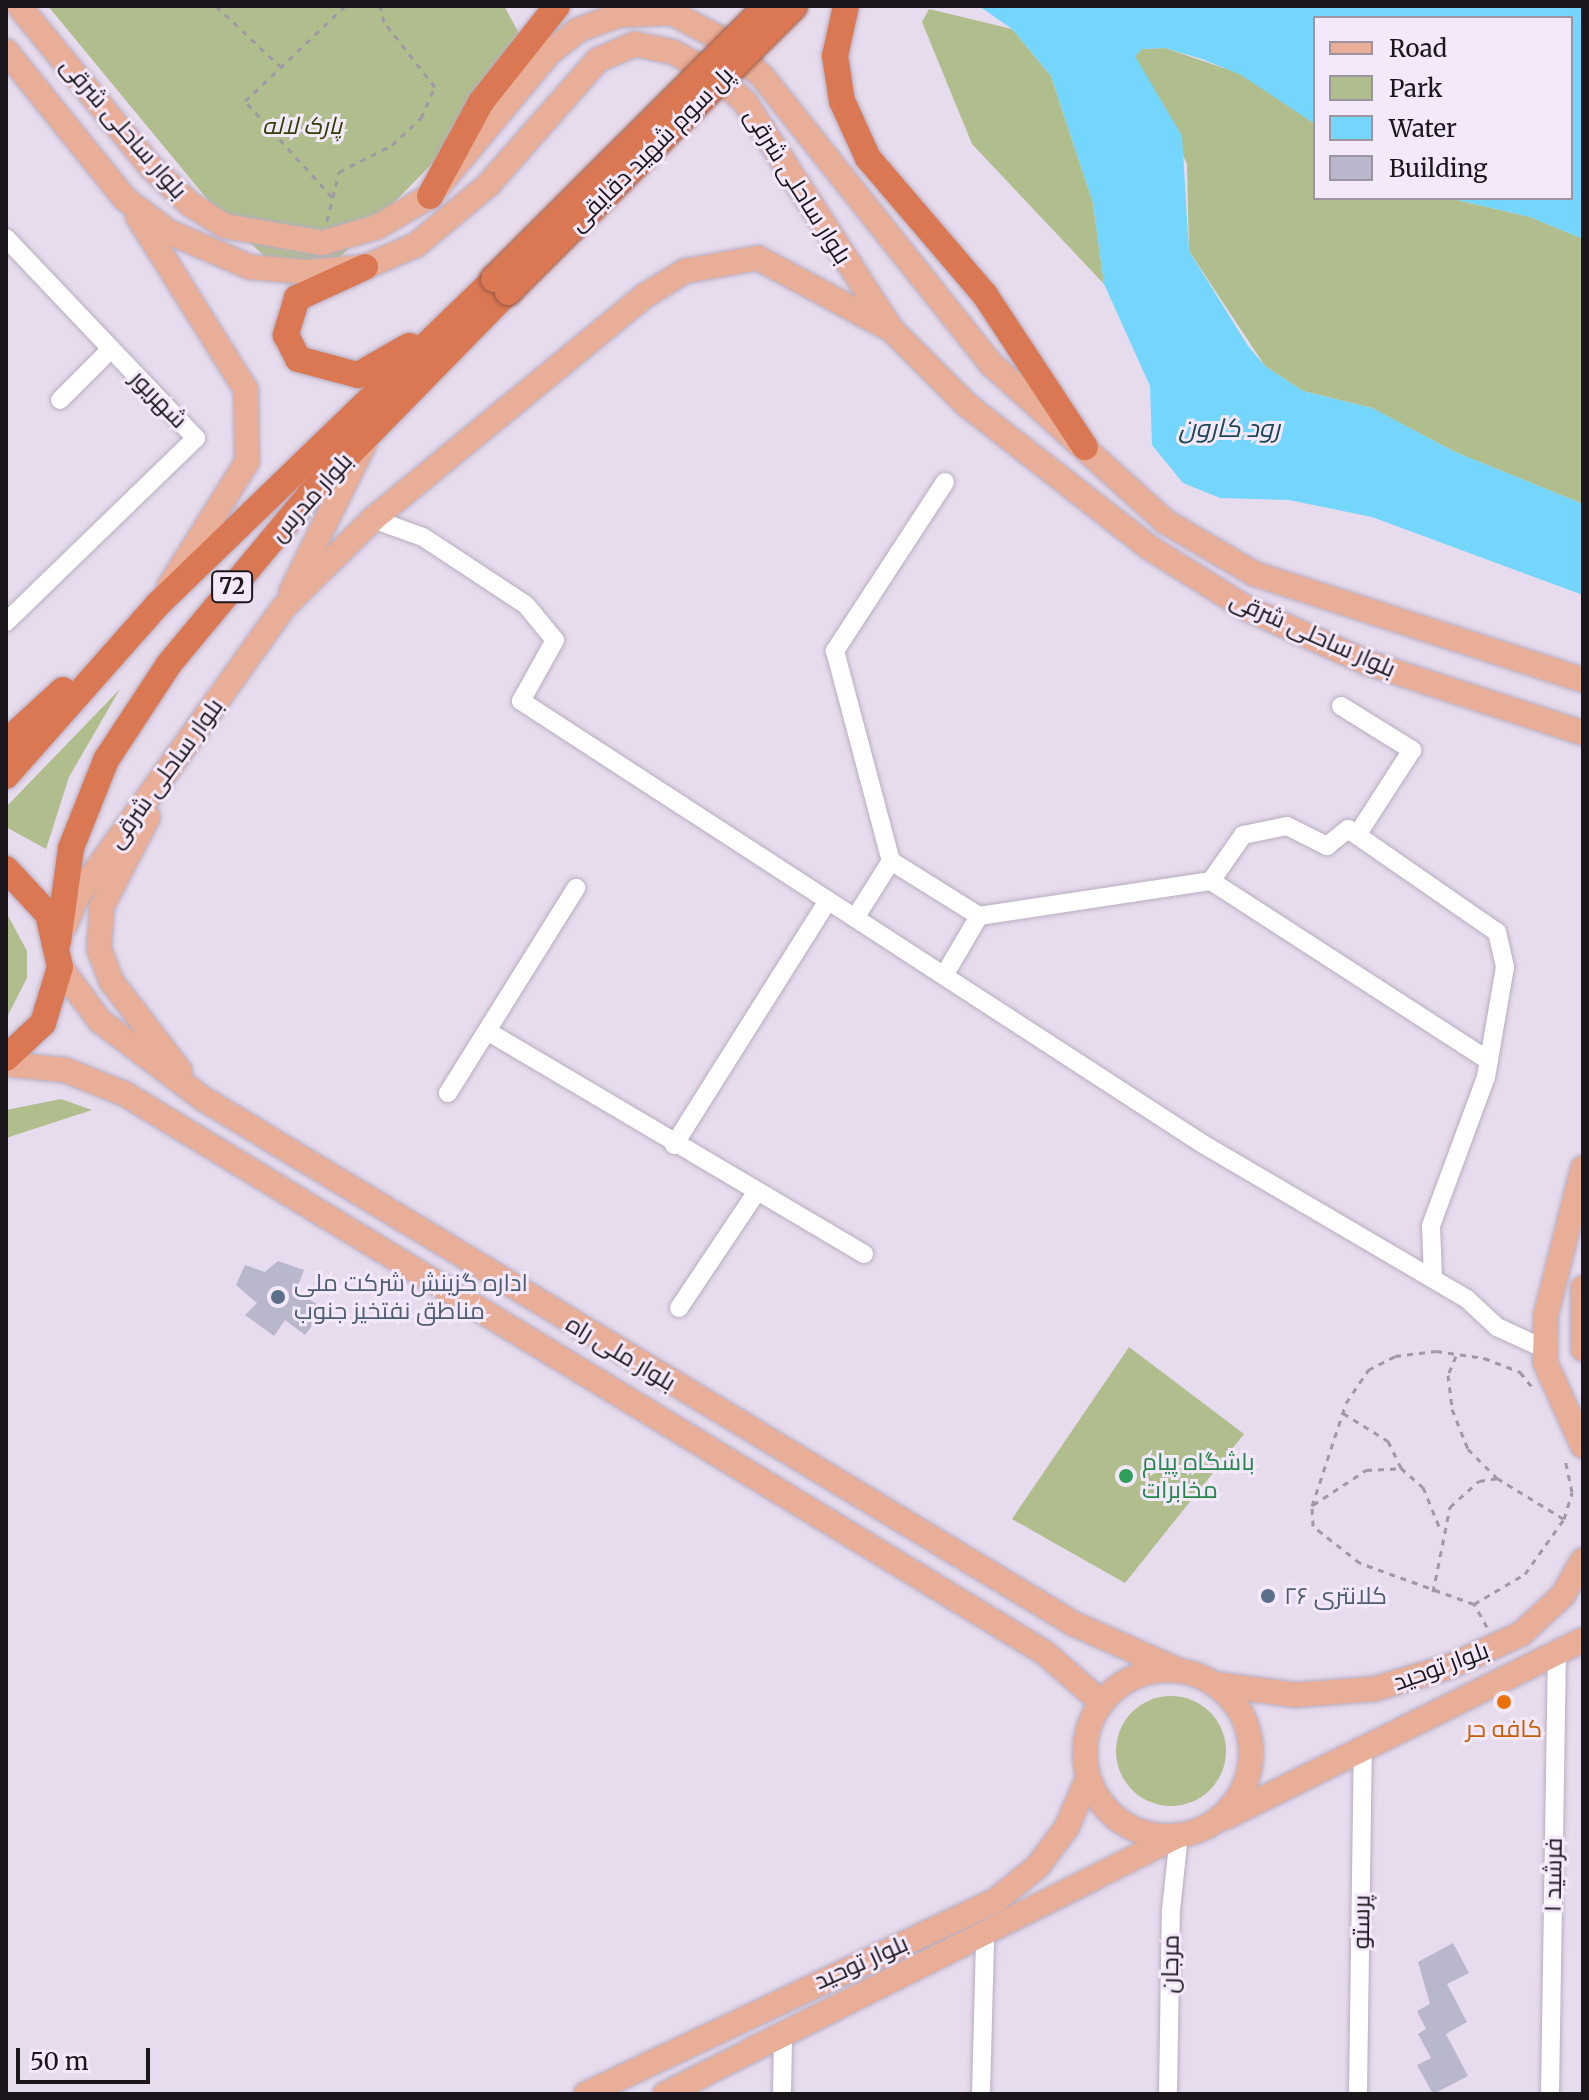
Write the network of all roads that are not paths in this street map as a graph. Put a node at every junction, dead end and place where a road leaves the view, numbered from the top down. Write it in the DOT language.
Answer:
graph roads {
  1 [pos="19,6"];
  2 [pos="557,6"];
  3 [pos="768,6"];
  4 [pos="794,6"];
  5 [pos="846,6"];
  6 [pos="6,51"];
  7 [pos="430,196"];
  8 [pos="125,199"];
  9 [pos="6,238"];
  10 [pos="365,267"];
  11 [pos="501,285"];
  12 [pos="444,327"];
  13 [pos="892,330"];
  14 [pos="111,349"];
  15 [pos="60,400"];
  16 [pos="369,433"];
  17 [pos="1085,447"];
  18 [pos="945,482"];
  19 [pos="373,519"];
  20 [pos="158,604"];
  21 [pos="283,608"];
  22 [pos="6,622"];
  23 [pos="1583,680"];
  24 [pos="1341,706"];
  25 [pos="1554,725"];
  26 [pos="1583,733"];
  27 [pos="6,742"];
  28 [pos="1583,747"];
  29 [pos="6,776"];
  30 [pos="162,778"];
  31 [pos="1357,835"];
  32 [pos="891,861"];
  33 [pos="6,869"];
  34 [pos="1211,881"];
  35 [pos="576,888"];
  36 [pos="828,900"];
  37 [pos="979,916"];
  38 [pos="855,918"];
  39 [pos="59,954"];
  40 [pos="945,974"];
  41 [pos="487,1031"];
  42 [pos="6,1061"];
  43 [pos="1489,1061"];
  44 [pos="448,1093"];
  45 [pos="202,1098"];
  46 [pos="674,1145"];
  47 [pos="1583,1168"];
  48 [pos="756,1193"];
  49 [pos="864,1254"];
  50 [pos="1433,1279"];
  51 [pos="1583,1288"];
  52 [pos="679,1308"];
  53 [pos="1545,1349"];
  54 [pos="1583,1349"];
  55 [pos="650,1371"];
  56 [pos="628,1404"];
  57 [pos="1573,1446"];
  58 [pos="1583,1560"];
  59 [pos="1583,1640"];
  60 [pos="1557,1656"];
  61 [pos="1175,1669"];
  62 [pos="1214,1684"];
  63 [pos="1101,1702"];
  64 [pos="1363,1750"];
  65 [pos="1088,1778"];
  66 [pos="1216,1821"];
  67 [pos="1179,1835"];
  68 [pos="985,1936"];
  69 [pos="783,2036"];
  70 [pos="587,2094"];
  71 [pos="665,2094"];
  72 [pos="782,2094"];
  73 [pos="981,2094"];
  74 [pos="1168,2094"];
  75 [pos="1358,2094"];
  76 [pos="1550,2094"];
  1 -- 7 [label="main road, بلوار ساحلی شرقی"];
  2 -- 7 [label="highway"];
  3 -- 11 [label="highway, 72, bridge"];
  4 -- 11 [label="highway, پل سوم شهید دقایقی / 72, bridge"];
  5 -- 17 [label="highway"];
  6 -- 8 [label="main road, بلوار ساحلی شرقی"];
  7 -- 17 [label="main road, بلوار ساحلی شرقی"];
  8 -- 10 [label="main road, بلوار ساحلی شرقی"];
  8 -- 20 [label="main road"];
  9 -- 14 [label="street, شهریور"];
  10 -- 12 [label="highway"];
  10 -- 13 [label="main road, بلوار ساحلی شرقی"];
  11 -- 12 [label="highway, بلوار مدرس / 72"];
  11 -- 16 [label="highway, بلوار مدرس / 72"];
  12 -- 20 [label="highway, بلوار مدرس / 72"];
  13 -- 19 [label="main road, بلوار ساحلی شرقی"];
  13 -- 25 [label="main road, بلوار ساحلی شرقی"];
  14 -- 15 [label="street"];
  14 -- 22 [label="street, شهریور"];
  16 -- 21 [label="main road"];
  16 -- 39 [label="highway, بلوار مدرس / 72"];
  17 -- 23 [label="main road, بلوار ساحلی شرقی"];
  18 -- 32 [label="street"];
  19 -- 21 [label="main road, بلوار ساحلی شرقی"];
  19 -- 36 [label="street"];
  20 -- 27 [label="highway"];
  20 -- 29 [label="highway, بلوار مدرس / 72"];
  21 -- 30 [label="main road, بلوار ساحلی شرقی"];
  24 -- 31 [label="street"];
  25 -- 26 [label="main road, بلوار ساحلی شرقی"];
  25 -- 28 [label="main road"];
  30 -- 39 [label="main road, بلوار ساحلی شرقی"];
  30 -- 45 [label="main road"];
  31 -- 34 [label="street"];
  31 -- 43 [label="street"];
  32 -- 37 [label="street"];
  32 -- 38 [label="street"];
  33 -- 39 [label="highway"];
  34 -- 37 [label="street"];
  34 -- 43 [label="street"];
  35 -- 41 [label="street"];
  36 -- 38 [label="street"];
  36 -- 46 [label="street"];
  37 -- 40 [label="street"];
  38 -- 40 [label="street"];
  39 -- 42 [label="highway, 72"];
  39 -- 45 [label="main road, بلوار ملی راه"];
  40 -- 50 [label="street"];
  41 -- 44 [label="street"];
  41 -- 46 [label="street"];
  42 -- 56 [label="main road, بلوار ملی راه"];
  43 -- 50 [label="street"];
  45 -- 55 [label="main road, بلوار ملی راه"];
  46 -- 48 [label="street"];
  47 -- 53 [label="main road"];
  48 -- 49 [label="street"];
  48 -- 52 [label="street"];
  50 -- 53 [label="street"];
  51 -- 54 [label="main road"];
  53 -- 57 [label="main road"];
  55 -- 56 [label="main road"];
  55 -- 61 [label="main road, بلوار ملی راه"];
  56 -- 63 [label="main road, بلوار ملی راه"];
  58 -- 62 [label="main road, بلوار توحید"];
  59 -- 60 [label="main road, بلوار توحید"];
  60 -- 64 [label="main road, بلوار توحید"];
  60 -- 76 [label="street, فرشید ۱"];
  61 -- 62 [label="main road"];
  61 -- 63 [label="main road"];
  62 -- 66 [label="main road"];
  63 -- 65 [label="main road"];
  64 -- 66 [label="main road, بلوار توحید"];
  64 -- 75 [label="street, پرستو"];
  65 -- 67 [label="main road"];
  65 -- 70 [label="main road, بلوار توحید"];
  66 -- 67 [label="main road"];
  67 -- 68 [label="main road, بلوار توحید"];
  67 -- 74 [label="street, مرجان"];
  68 -- 69 [label="main road, بلوار توحید"];
  68 -- 73 [label="street"];
  69 -- 71 [label="main road, بلوار توحید"];
  69 -- 72 [label="street"];
}
